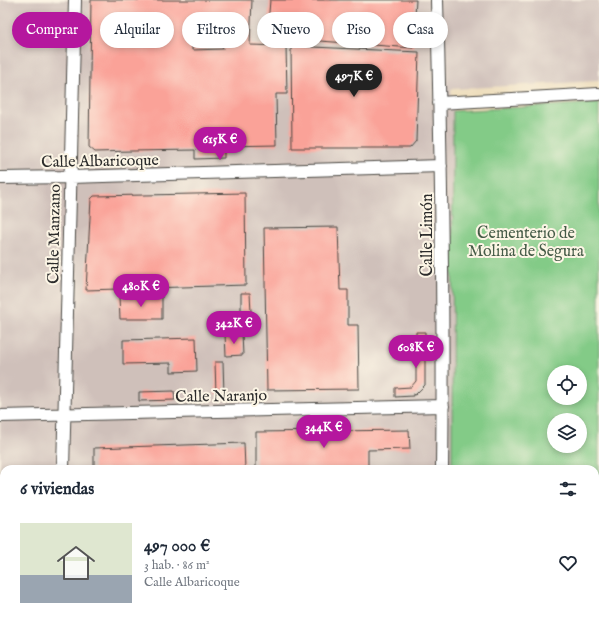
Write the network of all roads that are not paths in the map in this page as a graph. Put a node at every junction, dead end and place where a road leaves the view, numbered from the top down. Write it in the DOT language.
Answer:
graph roads {
  1 [pos="75,0"];
  2 [pos="437,0"];
  3 [pos="599,94"];
  4 [pos="440,103"];
  5 [pos="441,166"];
  6 [pos="70,177"];
  7 [pos="0,178"];
  8 [pos="443,406"];
  9 [pos="64,414"];
  10 [pos="0,416"];
  11 [pos="63,465"];
  12 [pos="442,465"];
  1 -- 6 [label="street, Calle Manzano"];
  2 -- 4 [label="street, Calle Limón"];
  3 -- 4 [label="street"];
  4 -- 5 [label="street, Calle Limón"];
  5 -- 6 [label="street, Calle Albaricoque"];
  5 -- 8 [label="street, Calle Limón"];
  6 -- 7 [label="street, Calle Albaricoque"];
  6 -- 9 [label="street, Calle Manzano"];
  8 -- 9 [label="street, Calle Naranjo"];
  8 -- 12 [label="street, Calle Limón"];
  9 -- 10 [label="street, Calle Naranjo"];
  9 -- 11 [label="street, Calle Manzano"];
}
